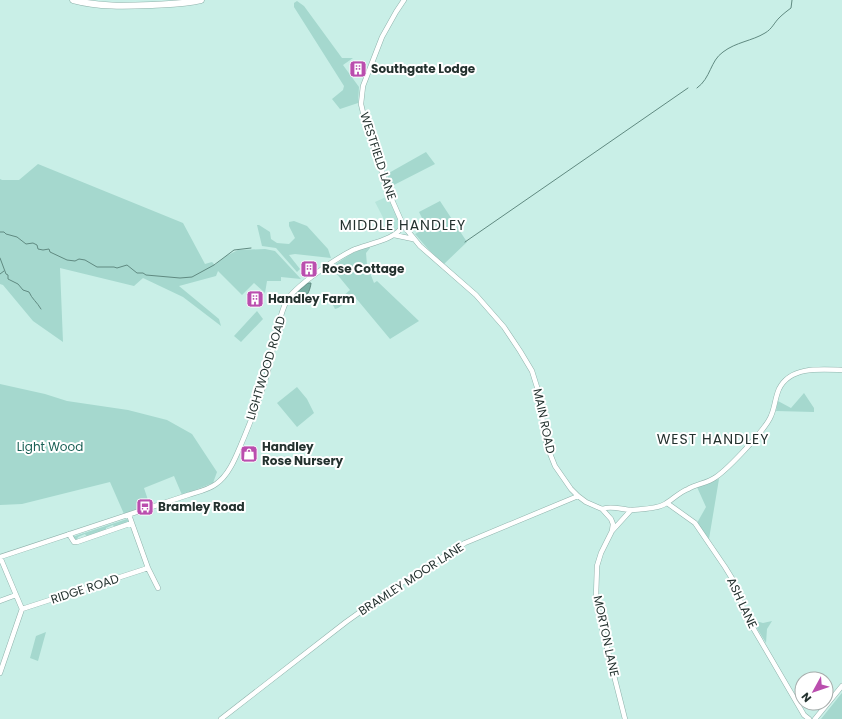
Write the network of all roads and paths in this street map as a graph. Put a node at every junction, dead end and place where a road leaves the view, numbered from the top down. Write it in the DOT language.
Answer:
graph roads {
  1 [pos="72,0"];
  2 [pos="201,0"];
  3 [pos="404,0"];
  4 [pos="402,225"];
  5 [pos="394,235"];
  6 [pos="413,239"];
  7 [pos="842,370"];
  8 [pos="578,496"];
  9 [pos="666,503"];
  10 [pos="602,509"];
  11 [pos="631,510"];
  12 [pos="129,515"];
  13 [pos="132,523"];
  14 [pos="612,531"];
  15 [pos="69,534"];
  16 [pos="0,557"];
  17 [pos="148,568"];
  18 [pos="158,588"];
  19 [pos="16,596"];
  20 [pos="0,601"];
  21 [pos="22,609"];
  22 [pos="0,673"];
  23 [pos="842,686"];
  24 [pos="805,717"];
  25 [pos="221,719"];
  26 [pos="625,719"];
  27 [pos="809,719"];
  28 [pos="815,719"];
  1 -- 2 [label="main road"];
  3 -- 4 [label="street, WESTFIELD LANE"];
  4 -- 5 [label="street"];
  4 -- 6 [label="street, MAIN ROAD"];
  5 -- 6 [label="street"];
  5 -- 12 [label="street, LIGHTWOOD ROAD"];
  6 -- 8 [label="street, MAIN ROAD"];
  7 -- 9 [label="street, MAIN ROAD"];
  8 -- 10 [label="street, MAIN ROAD"];
  8 -- 25 [label="street, BRAMLEY MOOR LANE"];
  9 -- 11 [label="street, MAIN ROAD"];
  9 -- 24 [label="street, ASH LANE"];
  10 -- 11 [label="street, MAIN ROAD"];
  10 -- 14 [label="street"];
  11 -- 14 [label="street, MORTON LANE"];
  12 -- 13 [label="street"];
  12 -- 15 [label="street, LIGHTWOOD ROAD"];
  13 -- 15 [label="street"];
  13 -- 17 [label="street"];
  14 -- 26 [label="street, MORTON LANE"];
  15 -- 16 [label="street, LIGHTWOOD ROAD"];
  16 -- 19 [label="street"];
  17 -- 18 [label="street"];
  17 -- 21 [label="street, RIDGE ROAD"];
  19 -- 20 [label="street"];
  19 -- 21 [label="street"];
  21 -- 22 [label="street"];
  23 -- 28 [label="street"];
  24 -- 27 [label="street, ASH LANE"];
}
